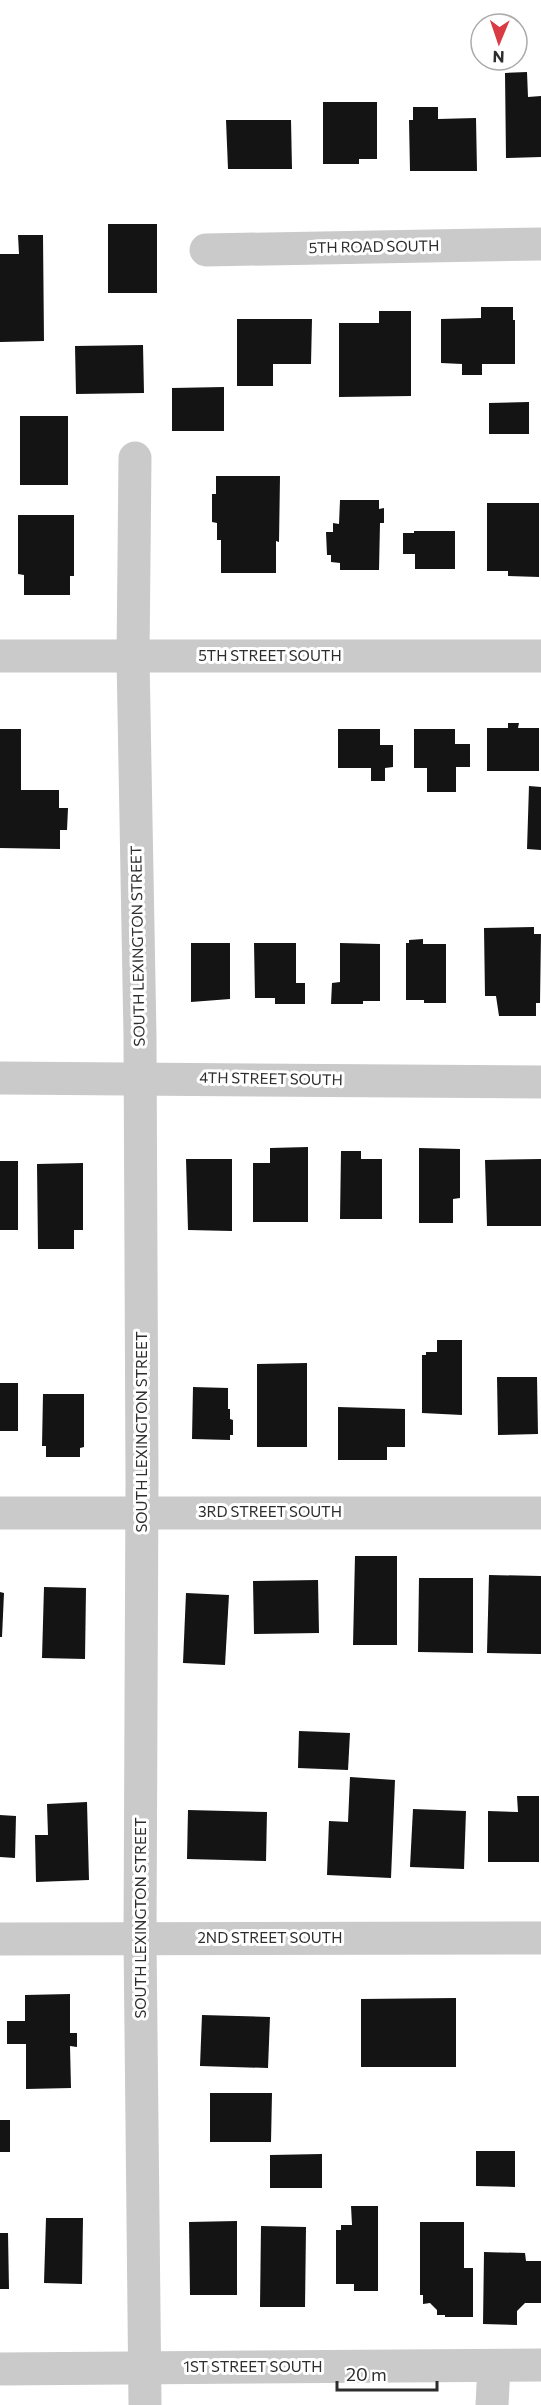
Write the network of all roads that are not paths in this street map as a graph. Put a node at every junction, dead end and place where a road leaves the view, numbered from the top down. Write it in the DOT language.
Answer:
graph roads {
  1 [pos="541,244"];
  2 [pos="206,250"];
  3 [pos="135,458"];
  4 [pos="0,656"];
  5 [pos="541,656"];
  6 [pos="133,657"];
  7 [pos="0,1078"];
  8 [pos="140,1078"];
  9 [pos="541,1082"];
  10 [pos="142,1512"];
  11 [pos="0,1513"];
  12 [pos="541,1513"];
  13 [pos="140,1938"];
  14 [pos="541,1938"];
  15 [pos="0,1940"];
  16 [pos="541,2365"];
  17 [pos="494,2366"];
  18 [pos="145,2368"];
  19 [pos="0,2369"];
  20 [pos="145,2405"];
  21 [pos="492,2405"];
  1 -- 2 [label="street, 5TH ROAD SOUTH"];
  3 -- 6 [label="street, SOUTH LEXINGTON STREET"];
  4 -- 6 [label="street, 5TH STREET SOUTH"];
  5 -- 6 [label="street, 5TH STREET SOUTH"];
  6 -- 8 [label="street, SOUTH LEXINGTON STREET"];
  7 -- 8 [label="street, 4TH STREET SOUTH"];
  8 -- 9 [label="street, 4TH STREET SOUTH"];
  8 -- 10 [label="street, SOUTH LEXINGTON STREET"];
  10 -- 11 [label="street, 3RD STREET SOUTH"];
  10 -- 12 [label="street, 3RD STREET SOUTH"];
  10 -- 13 [label="street, SOUTH LEXINGTON STREET"];
  13 -- 14 [label="street, 2ND STREET SOUTH"];
  13 -- 15 [label="street, 2ND STREET SOUTH"];
  13 -- 18 [label="street, SOUTH LEXINGTON STREET"];
  16 -- 17 [label="street, 1ST STREET SOUTH"];
  17 -- 18 [label="street, 1ST STREET SOUTH"];
  17 -- 21 [label="street"];
  18 -- 19 [label="street, 1ST STREET SOUTH"];
  18 -- 20 [label="street, SOUTH LEXINGTON STREET"];
}
